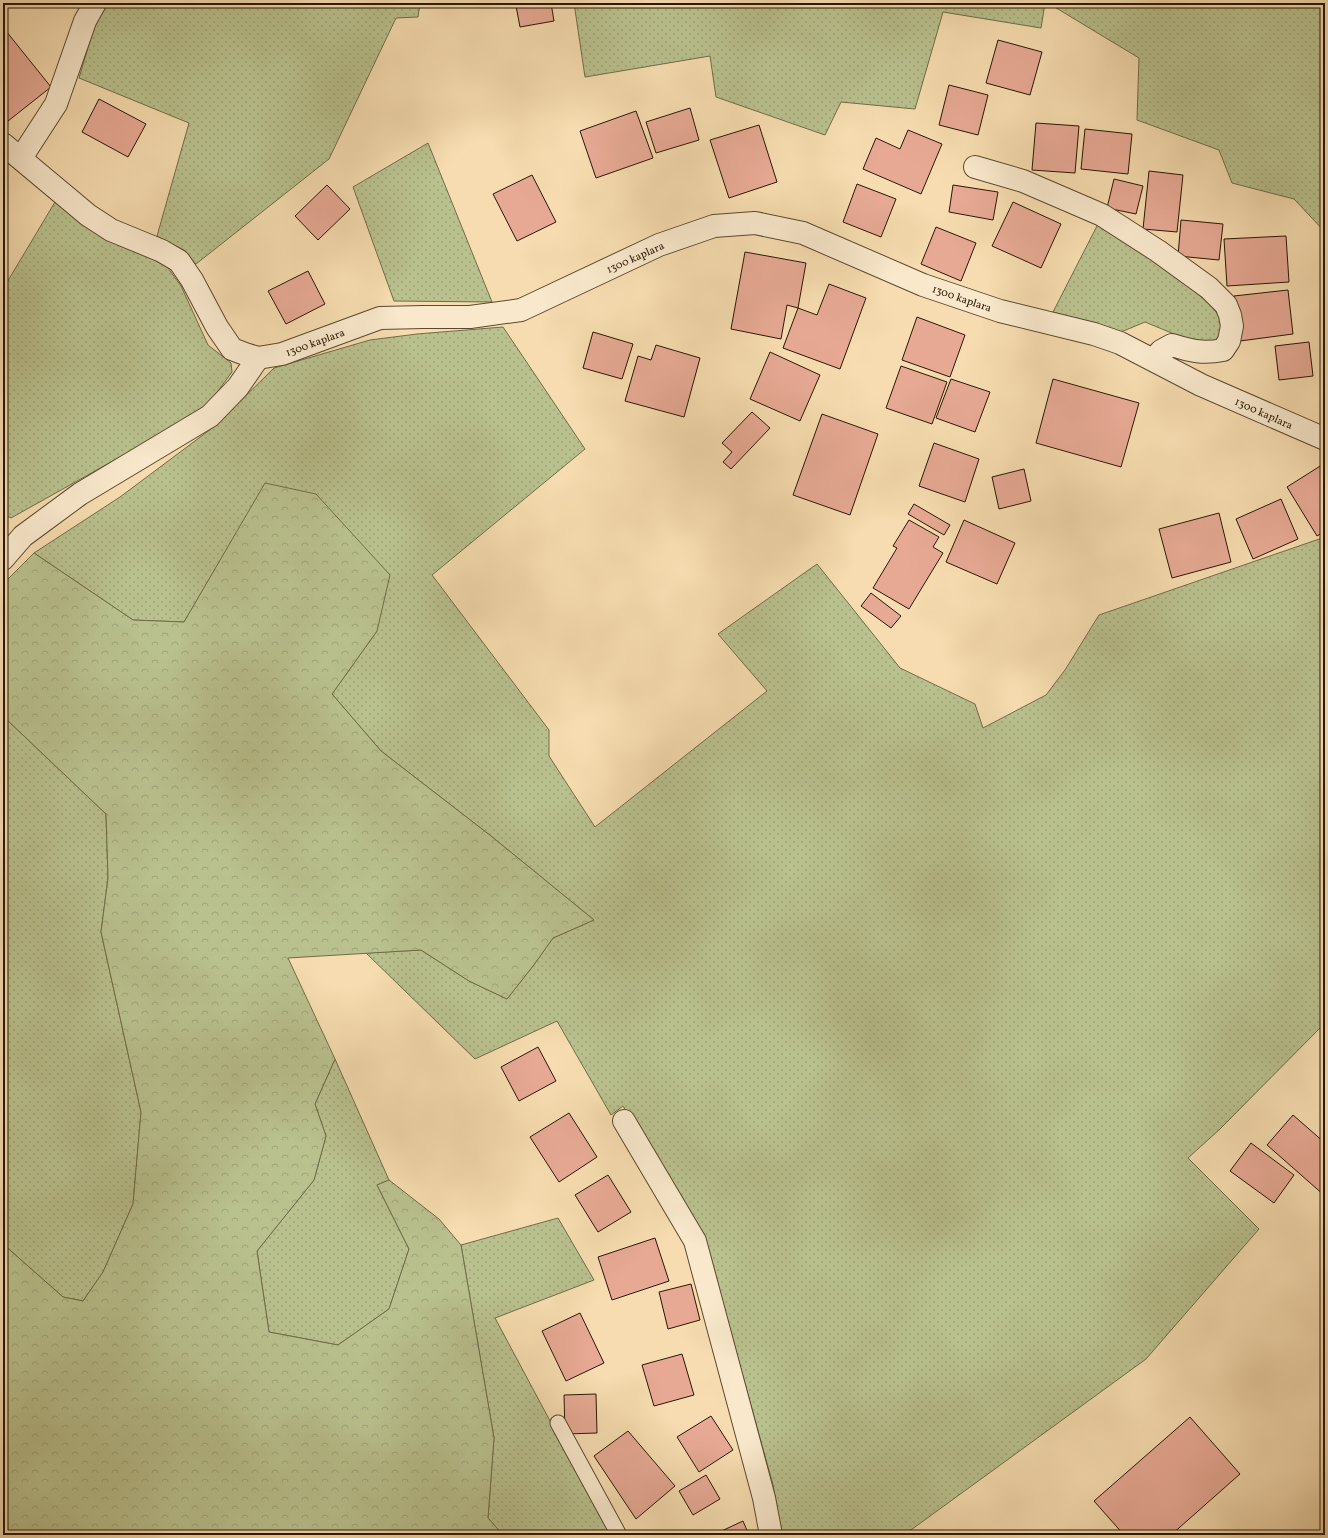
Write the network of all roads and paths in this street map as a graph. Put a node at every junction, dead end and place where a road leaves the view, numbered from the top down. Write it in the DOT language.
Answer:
graph roads {
  1 [pos="95,3"];
  2 [pos="3,144"];
  3 [pos="21,158"];
  4 [pos="976,168"];
  5 [pos="258,358"];
  6 [pos="1153,360"];
  7 [pos="1325,439"];
  8 [pos="3,559"];
  9 [pos="624,1121"];
  10 [pos="558,1423"];
  11 [pos="619,1535"];
  12 [pos="771,1535"];
  1 -- 3 [label="street"];
  2 -- 3 [label="street, 1300 kaplara"];
  3 -- 5 [label="street, 1300 kaplara"];
  4 -- 6 [label="street"];
  5 -- 6 [label="street, 1300 kaplara"];
  5 -- 8 [label="street"];
  6 -- 7 [label="street, 1300 kaplara"];
  9 -- 12 [label="street"];
  10 -- 11 [label="lane"];
}
